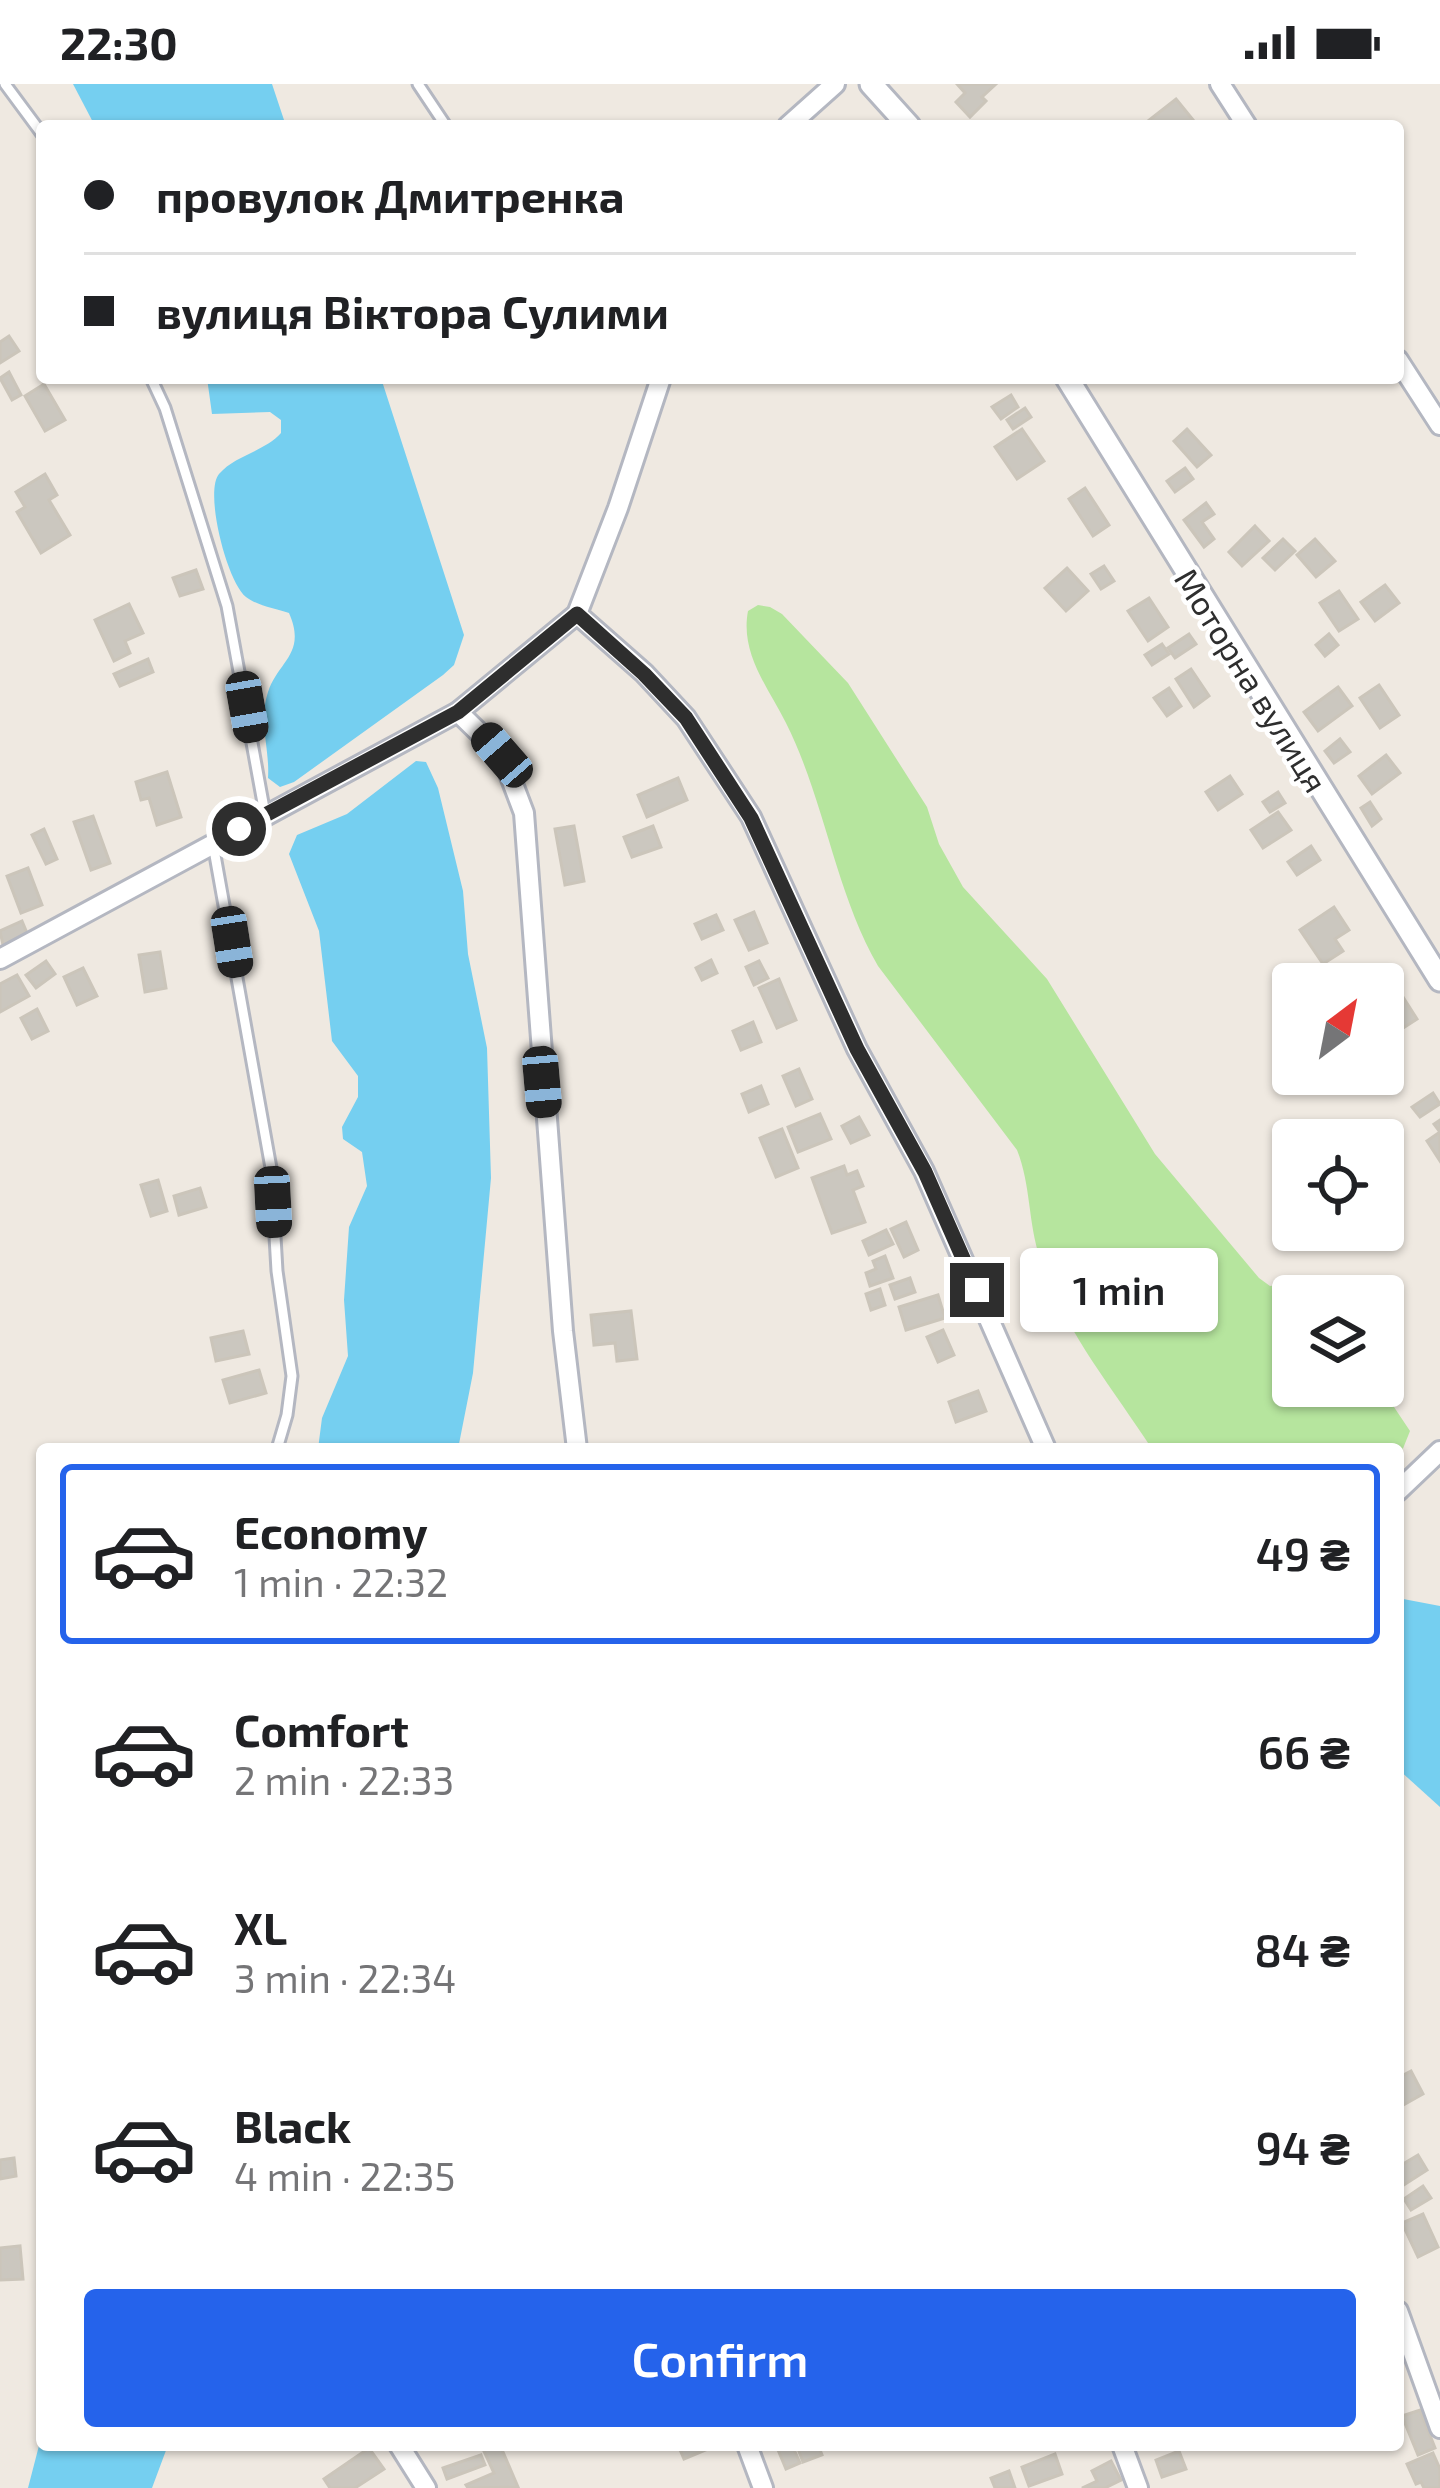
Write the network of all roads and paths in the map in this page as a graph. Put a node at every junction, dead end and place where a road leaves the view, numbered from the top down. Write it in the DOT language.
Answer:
graph roads {
  1 [pos="5,84"];
  2 [pos="418,84"];
  3 [pos="835,84"];
  4 [pos="871,84"];
  5 [pos="1220,84"];
  6 [pos="442,120"];
  7 [pos="795,120"];
  8 [pos="904,120"];
  9 [pos="1243,120"];
  10 [pos="36,126"];
  11 [pos="1404,369"];
  12 [pos="154,384"];
  13 [pos="659,384"];
  14 [pos="1071,384"];
  15 [pos="1440,425"];
  16 [pos="577,614"];
  17 [pos="458,712"];
  18 [pos="265,814"];
  19 [pos="213,844"];
  20 [pos="0,959"];
  21 [pos="1440,980"];
  22 [pos="279,1443"];
  23 [pos="576,1443"];
  24 [pos="1043,1443"];
  25 [pos="1440,1451"];
  26 [pos="1404,1485"];
  27 [pos="1404,2328"];
  28 [pos="1440,2428"];
  29 [pos="403,2451"];
  30 [pos="749,2451"];
  31 [pos="1124,2451"];
  32 [pos="426,2488"];
  33 [pos="763,2488"];
  34 [pos="1138,2488"];
  1 -- 10 [label="lane"];
  2 -- 6 [label="lane"];
  3 -- 7 [label="street"];
  4 -- 8 [label="street"];
  5 -- 9 [label="street"];
  11 -- 15 [label="street"];
  12 -- 18 [label="lane"];
  13 -- 16 [label="street"];
  14 -- 21 [label="street, Моторна вулиця"];
  16 -- 17 [label="street"];
  16 -- 24 [label="street"];
  17 -- 18 [label="street"];
  17 -- 23 [label="street"];
  18 -- 19 [label="street"];
  19 -- 20 [label="street"];
  19 -- 22 [label="lane"];
  25 -- 26 [label="street"];
  27 -- 28 [label="street"];
  29 -- 32 [label="street"];
  30 -- 33 [label="street"];
  31 -- 34 [label="street"];
}
